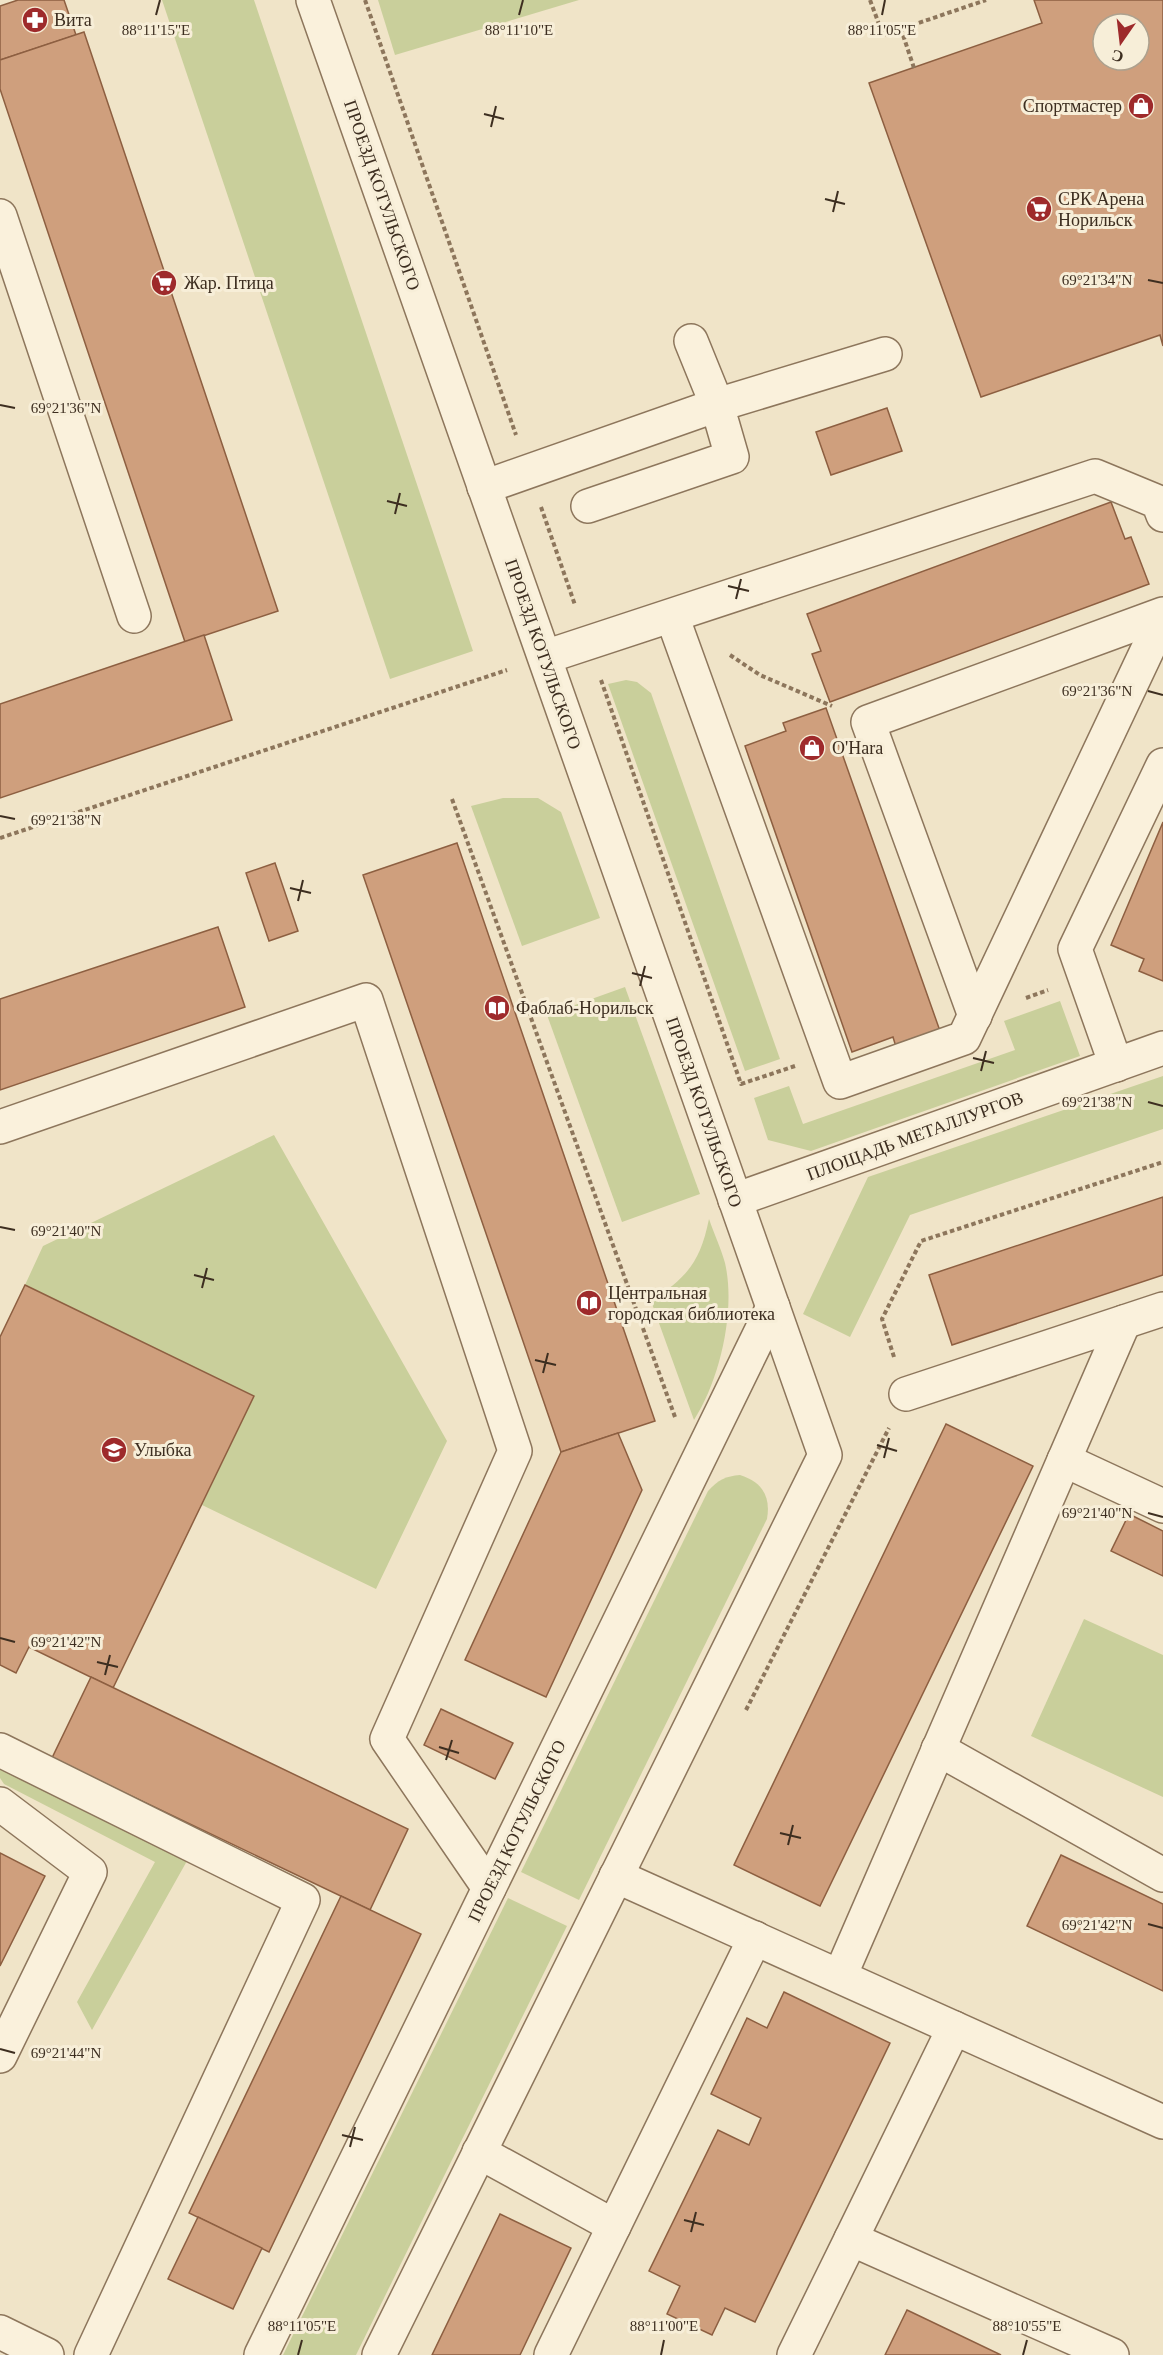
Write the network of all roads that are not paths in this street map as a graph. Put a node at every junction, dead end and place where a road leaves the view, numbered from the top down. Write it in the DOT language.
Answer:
graph roads {
  1 [pos="313,0"];
  2 [pos="0,216"];
  3 [pos="691,341"];
  4 [pos="885,354"];
  5 [pos="717,405"];
  6 [pos="484,487"];
  7 [pos="588,506"];
  8 [pos="1163,515"];
  9 [pos="1163,615"];
  10 [pos="134,616"];
  11 [pos="672,616"];
  12 [pos="544,657"];
  13 [pos="1163,765"];
  14 [pos="975,1016"];
  15 [pos="1163,1048"];
  16 [pos="1116,1065"];
  17 [pos="0,1127"];
  18 [pos="735,1200"];
  19 [pos="773,1307"];
  20 [pos="1163,1309"];
  21 [pos="1124,1322"];
  22 [pos="906,1394"];
  23 [pos="1064,1460"];
  24 [pos="1163,1506"];
  25 [pos="938,1749"];
  26 [pos="0,1750"];
  27 [pos="0,1804"];
  28 [pos="1163,1875"];
  29 [pos="616,1876"];
  30 [pos="489,1888"];
  31 [pos="755,1938"];
  32 [pos="840,1976"];
  33 [pos="954,2028"];
  34 [pos="0,2056"];
  35 [pos="1163,2122"];
  36 [pos="480,2152"];
  37 [pos="614,2226"];
  38 [pos="851,2239"];
  39 [pos="0,2332"];
  40 [pos="47,2355"];
  41 [pos="91,2355"];
  42 [pos="261,2355"];
  43 [pos="379,2355"];
  44 [pos="551,2355"];
  45 [pos="794,2355"];
  46 [pos="1112,2355"];
  1 -- 6 [label="street, ПРОЕЗД КОТУЛЬСКОГО"];
  2 -- 10 [label="street"];
  3 -- 5 [label="street"];
  4 -- 5 [label="street"];
  5 -- 6 [label="street"];
  5 -- 7 [label="street"];
  6 -- 12 [label="street, ПРОЕЗД КОТУЛЬСКОГО"];
  8 -- 11 [label="street"];
  9 -- 14 [label="street"];
  9 -- 14 [label="street"];
  11 -- 12 [label="street"];
  11 -- 14 [label="street"];
  12 -- 18 [label="street, ПРОЕЗД КОТУЛЬСКОГО"];
  13 -- 16 [label="street"];
  15 -- 16 [label="street, ПЛОЩАДЬ МЕТАЛЛУРГОВ"];
  16 -- 18 [label="street, ПЛОЩАДЬ МЕТАЛЛУРГОВ"];
  17 -- 30 [label="street"];
  18 -- 19 [label="street, ПРОЕЗД КОТУЛЬСКОГО"];
  19 -- 29 [label="street, ПРОЕЗД КОТУЛЬСКОГО"];
  19 -- 30 [label="street, ПРОЕЗД КОТУЛЬСКОГО"];
  20 -- 21 [label="street"];
  21 -- 22 [label="street"];
  21 -- 23 [label="street"];
  23 -- 24 [label="street"];
  23 -- 25 [label="street"];
  25 -- 28 [label="street"];
  25 -- 32 [label="street"];
  26 -- 41 [label="street"];
  27 -- 34 [label="street"];
  29 -- 31 [label="street"];
  29 -- 36 [label="street, ПРОЕЗД КОТУЛЬСКОГО"];
  30 -- 42 [label="street, ПРОЕЗД КОТУЛЬСКОГО"];
  31 -- 32 [label="street"];
  31 -- 37 [label="street"];
  32 -- 33 [label="street"];
  33 -- 35 [label="street"];
  33 -- 38 [label="street"];
  36 -- 37 [label="street"];
  36 -- 43 [label="street, ПРОЕЗД КОТУЛЬСКОГО"];
  37 -- 44 [label="street"];
  38 -- 45 [label="street"];
  38 -- 46 [label="street"];
  39 -- 40 [label="street"];
}
